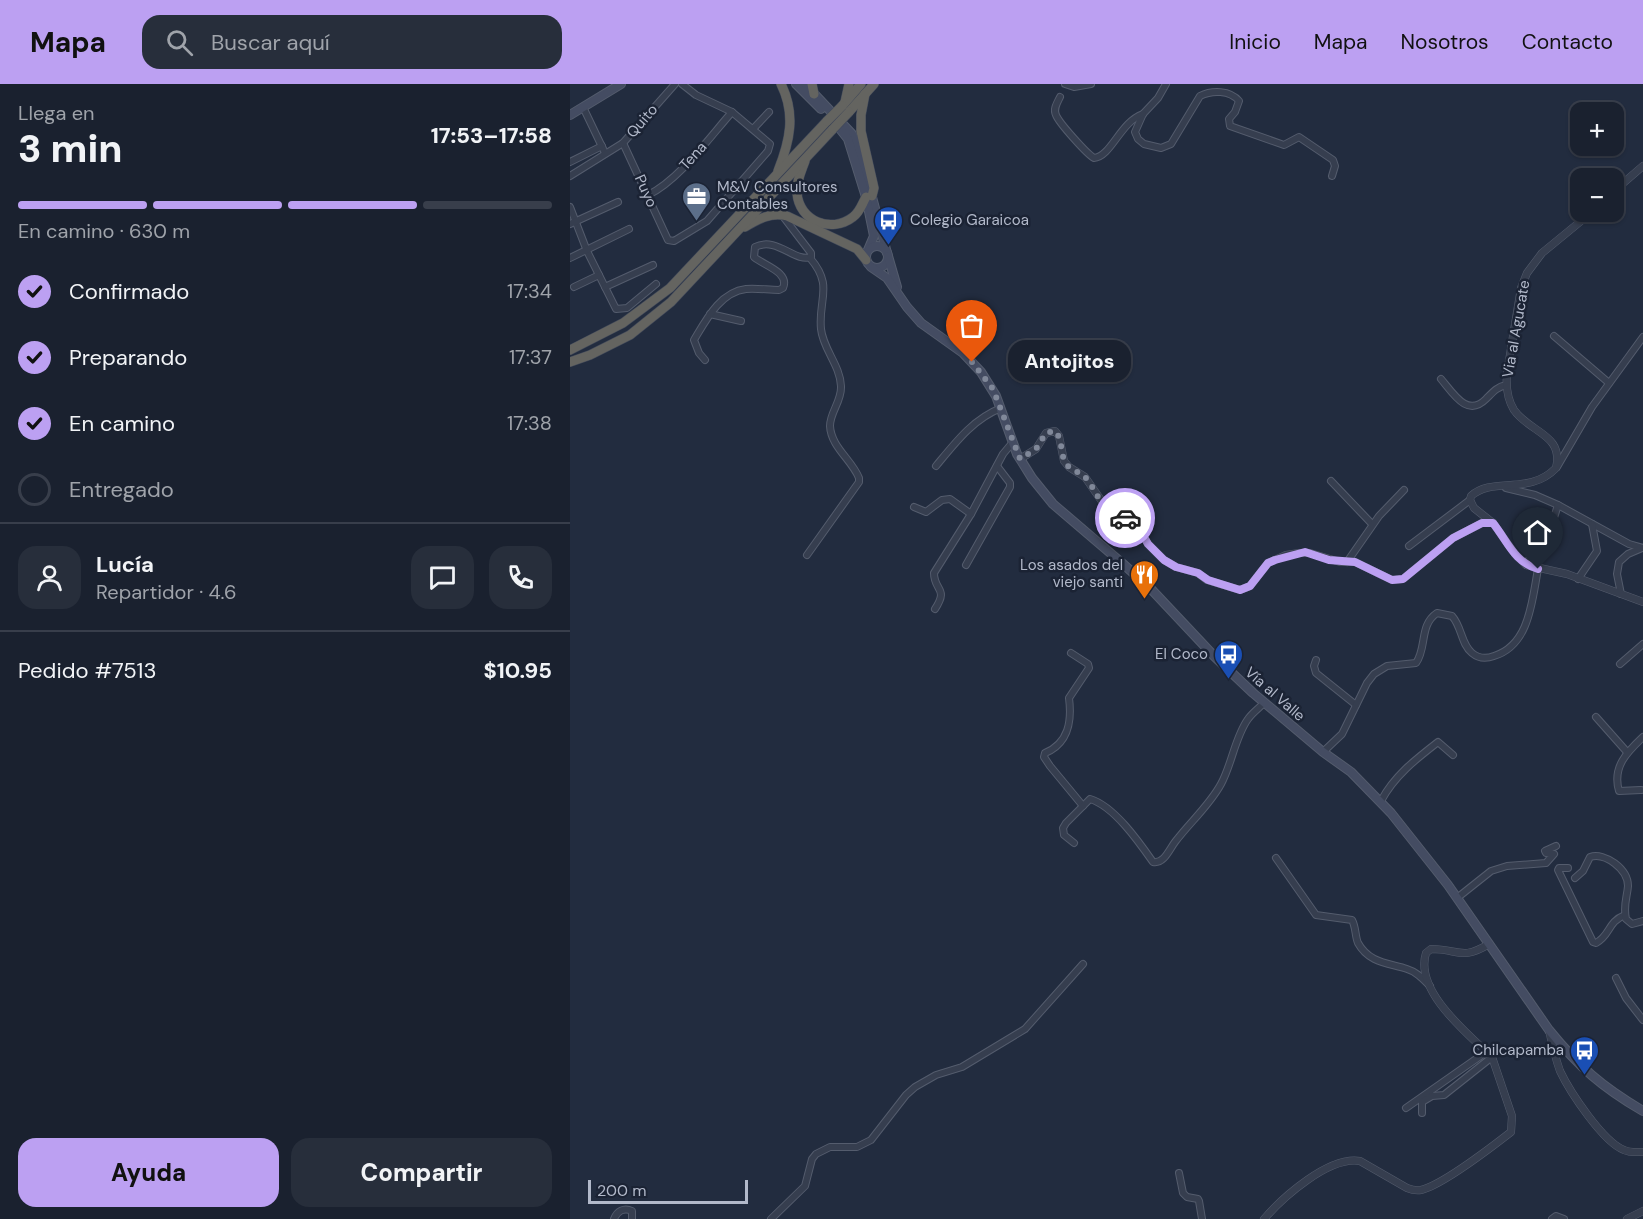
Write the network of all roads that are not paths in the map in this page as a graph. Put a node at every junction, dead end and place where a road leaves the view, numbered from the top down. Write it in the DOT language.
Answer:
graph roads {
  1 [pos="621,84"];
  2 [pos="675,84"];
  3 [pos="682,84"];
  4 [pos="781,84"];
  5 [pos="796,84"];
  6 [pos="805,84"];
  7 [pos="849,84"];
  8 [pos="861,84"];
  9 [pos="874,84"];
  10 [pos="1065,84"];
  11 [pos="1091,84"];
  12 [pos="1166,84"];
  13 [pos="813,89"];
  14 [pos="865,94"];
  15 [pos="1060,97"];
  16 [pos="845,106"];
  17 [pos="583,107"];
  18 [pos="732,112"];
  19 [pos="770,112"];
  20 [pos="1143,114"];
  21 [pos="570,115"];
  22 [pos="830,125"];
  23 [pos="753,129"];
  24 [pos="623,143"];
  25 [pos="602,146"];
  26 [pos="605,153"];
  27 [pos="808,155"];
  28 [pos="570,162"];
  29 [pos="1643,166"];
  30 [pos="570,176"];
  31 [pos="776,176"];
  32 [pos="1332,176"];
  33 [pos="1624,182"];
  34 [pos="648,195"];
  35 [pos="869,197"];
  36 [pos="618,202"];
  37 [pos="570,207"];
  38 [pos="781,215"];
  39 [pos="1580,222"];
  40 [pos="573,223"];
  41 [pos="629,229"];
  42 [pos="738,231"];
  43 [pos="868,250"];
  44 [pos="587,251"];
  45 [pos="888,255"];
  46 [pos="570,258"];
  47 [pos="810,258"];
  48 [pos="869,263"];
  49 [pos="654,265"];
  50 [pos="599,275"];
  51 [pos="656,284"];
  52 [pos="574,287"];
  53 [pos="605,288"];
  54 [pos="899,293"];
  55 [pos="710,314"];
  56 [pos="741,321"];
  57 [pos="1554,336"];
  58 [pos="1643,337"];
  59 [pos="570,350"];
  60 [pos="705,360"];
  61 [pos="570,362"];
  62 [pos="1441,379"];
  63 [pos="1609,383"];
  64 [pos="1506,385"];
  65 [pos="1001,408"];
  66 [pos="1012,442"];
  67 [pos="1020,459"];
  68 [pos="936,466"];
  69 [pos="997,466"];
  70 [pos="1556,468"];
  71 [pos="1331,481"];
  72 [pos="1500,487"];
  73 [pos="1404,490"];
  74 [pos="1470,500"];
  75 [pos="1558,505"];
  76 [pos="914,507"];
  77 [pos="971,514"];
  78 [pos="1493,523"];
  79 [pos="1372,524"];
  80 [pos="1592,524"];
  81 [pos="1409,546"];
  82 [pos="1643,548"];
  83 [pos="807,555"];
  84 [pos="1347,562"];
  85 [pos="966,564"];
  86 [pos="1526,565"];
  87 [pos="1538,569"];
  88 [pos="1578,579"];
  89 [pos="1621,594"];
  90 [pos="1643,602"];
  91 [pos="934,609"];
  92 [pos="1643,644"];
  93 [pos="1071,653"];
  94 [pos="1316,660"];
  95 [pos="1620,664"];
  96 [pos="1264,702"];
  97 [pos="1356,705"];
  98 [pos="1596,717"];
  99 [pos="1643,737"];
  100 [pos="1323,752"];
  101 [pos="1627,752"];
  102 [pos="1453,754"];
  103 [pos="1641,790"];
  104 [pos="1381,801"];
  105 [pos="1083,806"];
  106 [pos="1074,843"];
  107 [pos="1556,846"];
  108 [pos="1276,858"];
  109 [pos="1568,868"];
  110 [pos="1575,878"];
  111 [pos="1457,898"];
  112 [pos="1625,915"];
  113 [pos="1643,921"];
  114 [pos="1489,944"];
  115 [pos="1083,964"];
  116 [pos="1616,978"];
  117 [pos="1430,987"];
  118 [pos="1643,1020"];
  119 [pos="1549,1030"];
  120 [pos="1489,1054"];
  121 [pos="1406,1108"];
  122 [pos="1643,1111"];
  123 [pos="1422,1113"];
  124 [pos="1643,1152"];
  125 [pos="1179,1173"];
  126 [pos="1643,1211"];
  127 [pos="614,1219"];
  128 [pos="632,1219"];
  129 [pos="771,1219"];
  130 [pos="1202,1219"];
  131 [pos="1264,1219"];
  132 [pos="1552,1219"];
  133 [pos="1564,1219"];
  134 [pos="1627,1219"];
  1 -- 17 [label="main road"];
  2 -- 24 [label="street, Quito"];
  3 -- 18 [label="street"];
  4 -- 31 [label="highway"];
  5 -- 35 [label="main road"];
  6 -- 13 [label="main road"];
  7 -- 16 [label="highway"];
  8 -- 16 [label="highway"];
  9 -- 14 [label="highway"];
  10 -- 11 [label="street"];
  12 -- 20 [label="street"];
  13 -- 35 [label="main road"];
  14 -- 16 [label="highway"];
  14 -- 35 [label="highway"];
  15 -- 20 [label="street"];
  16 -- 22 [label="highway, bridge"];
  17 -- 21 [label="main road"];
  17 -- 25 [label="street"];
  18 -- 23 [label="street"];
  18 -- 34 [label="street, Tena"];
  19 -- 23 [label="street"];
  20 -- 32 [label="street"];
  22 -- 27 [label="highway"];
  22 -- 31 [label="highway"];
  23 -- 34 [label="street, Puyo"];
  24 -- 26 [label="street, Quito"];
  24 -- 34 [label="street, Puyo"];
  25 -- 26 [label="street"];
  25 -- 28 [label="street"];
  26 -- 30 [label="street, Quito"];
  27 -- 35 [label="highway"];
  27 -- 42 [label="highway"];
  29 -- 33 [label="street"];
  31 -- 59 [label="highway"];
  35 -- 43 [label="main road"];
  35 -- 45 [label="main road"];
  36 -- 40 [label="street"];
  37 -- 40 [label="street"];
  38 -- 42 [label="highway"];
  38 -- 47 [label="street"];
  38 -- 48 [label="highway"];
  39 -- 64 [label="street, Via al Agucate"];
  40 -- 44 [label="street"];
  41 -- 44 [label="street"];
  42 -- 61 [label="highway"];
  43 -- 45 [label="main road"];
  43 -- 48 [label="main road"];
  44 -- 46 [label="street"];
  44 -- 50 [label="street"];
  45 -- 48 [label="main road"];
  45 -- 54 [label="main road"];
  47 -- 55 [label="street"];
  47 -- 83 [label="street"];
  48 -- 54 [label="main road"];
  49 -- 53 [label="street"];
  50 -- 52 [label="street"];
  50 -- 53 [label="street"];
  51 -- 53 [label="street"];
  54 -- 65 [label="main road, Vía al Valle"];
  55 -- 56 [label="street"];
  55 -- 60 [label="street"];
  57 -- 63 [label="street"];
  58 -- 63 [label="street"];
  62 -- 64 [label="street"];
  63 -- 70 [label="street"];
  64 -- 70 [label="street, Via al Agucate"];
  65 -- 66 [label="main road, Vía al Valle"];
  65 -- 68 [label="street"];
  66 -- 67 [label="main road, Vía al Valle"];
  66 -- 69 [label="street"];
  67 -- 84 [label="street"];
  67 -- 96 [label="main road, Vía al Valle"];
  69 -- 77 [label="street"];
  69 -- 85 [label="street"];
  70 -- 72 [label="street"];
  71 -- 79 [label="street"];
  72 -- 74 [label="street"];
  72 -- 75 [label="street"];
  73 -- 79 [label="street"];
  74 -- 78 [label="street"];
  74 -- 81 [label="street"];
  75 -- 80 [label="street"];
  75 -- 86 [label="street"];
  76 -- 77 [label="street"];
  77 -- 91 [label="street"];
  78 -- 84 [label="street"];
  78 -- 86 [label="street"];
  79 -- 84 [label="street"];
  80 -- 82 [label="street"];
  80 -- 88 [label="street"];
  82 -- 89 [label="street"];
  86 -- 87 [label="street"];
  87 -- 88 [label="street"];
  87 -- 97 [label="street"];
  88 -- 89 [label="street"];
  89 -- 90 [label="street"];
  92 -- 95 [label="street"];
  93 -- 105 [label="street"];
  94 -- 97 [label="street"];
  96 -- 100 [label="main road, Vía al Valle"];
  96 -- 105 [label="street"];
  97 -- 100 [label="street"];
  98 -- 101 [label="street"];
  99 -- 101 [label="street"];
  100 -- 104 [label="main road, Vía al Valle"];
  101 -- 103 [label="street"];
  102 -- 104 [label="street"];
  104 -- 111 [label="main road, Vía al Valle"];
  105 -- 106 [label="street"];
  107 -- 111 [label="street"];
  108 -- 117 [label="street"];
  109 -- 112 [label="street"];
  110 -- 112 [label="street"];
  111 -- 114 [label="main road, Vía al Valle"];
  112 -- 113 [label="street"];
  114 -- 117 [label="street"];
  114 -- 119 [label="main road, Vía al Valle"];
  115 -- 129 [label="street"];
  116 -- 118 [label="street"];
  117 -- 120 [label="street"];
  119 -- 122 [label="main road, Vía al Valle"];
  119 -- 124 [label="street"];
  120 -- 121 [label="street"];
  120 -- 123 [label="street"];
  120 -- 131 [label="street"];
  125 -- 130 [label="street"];
  126 -- 134 [label="street"];
  127 -- 128 [label="street"];
  132 -- 133 [label="street"];
}
